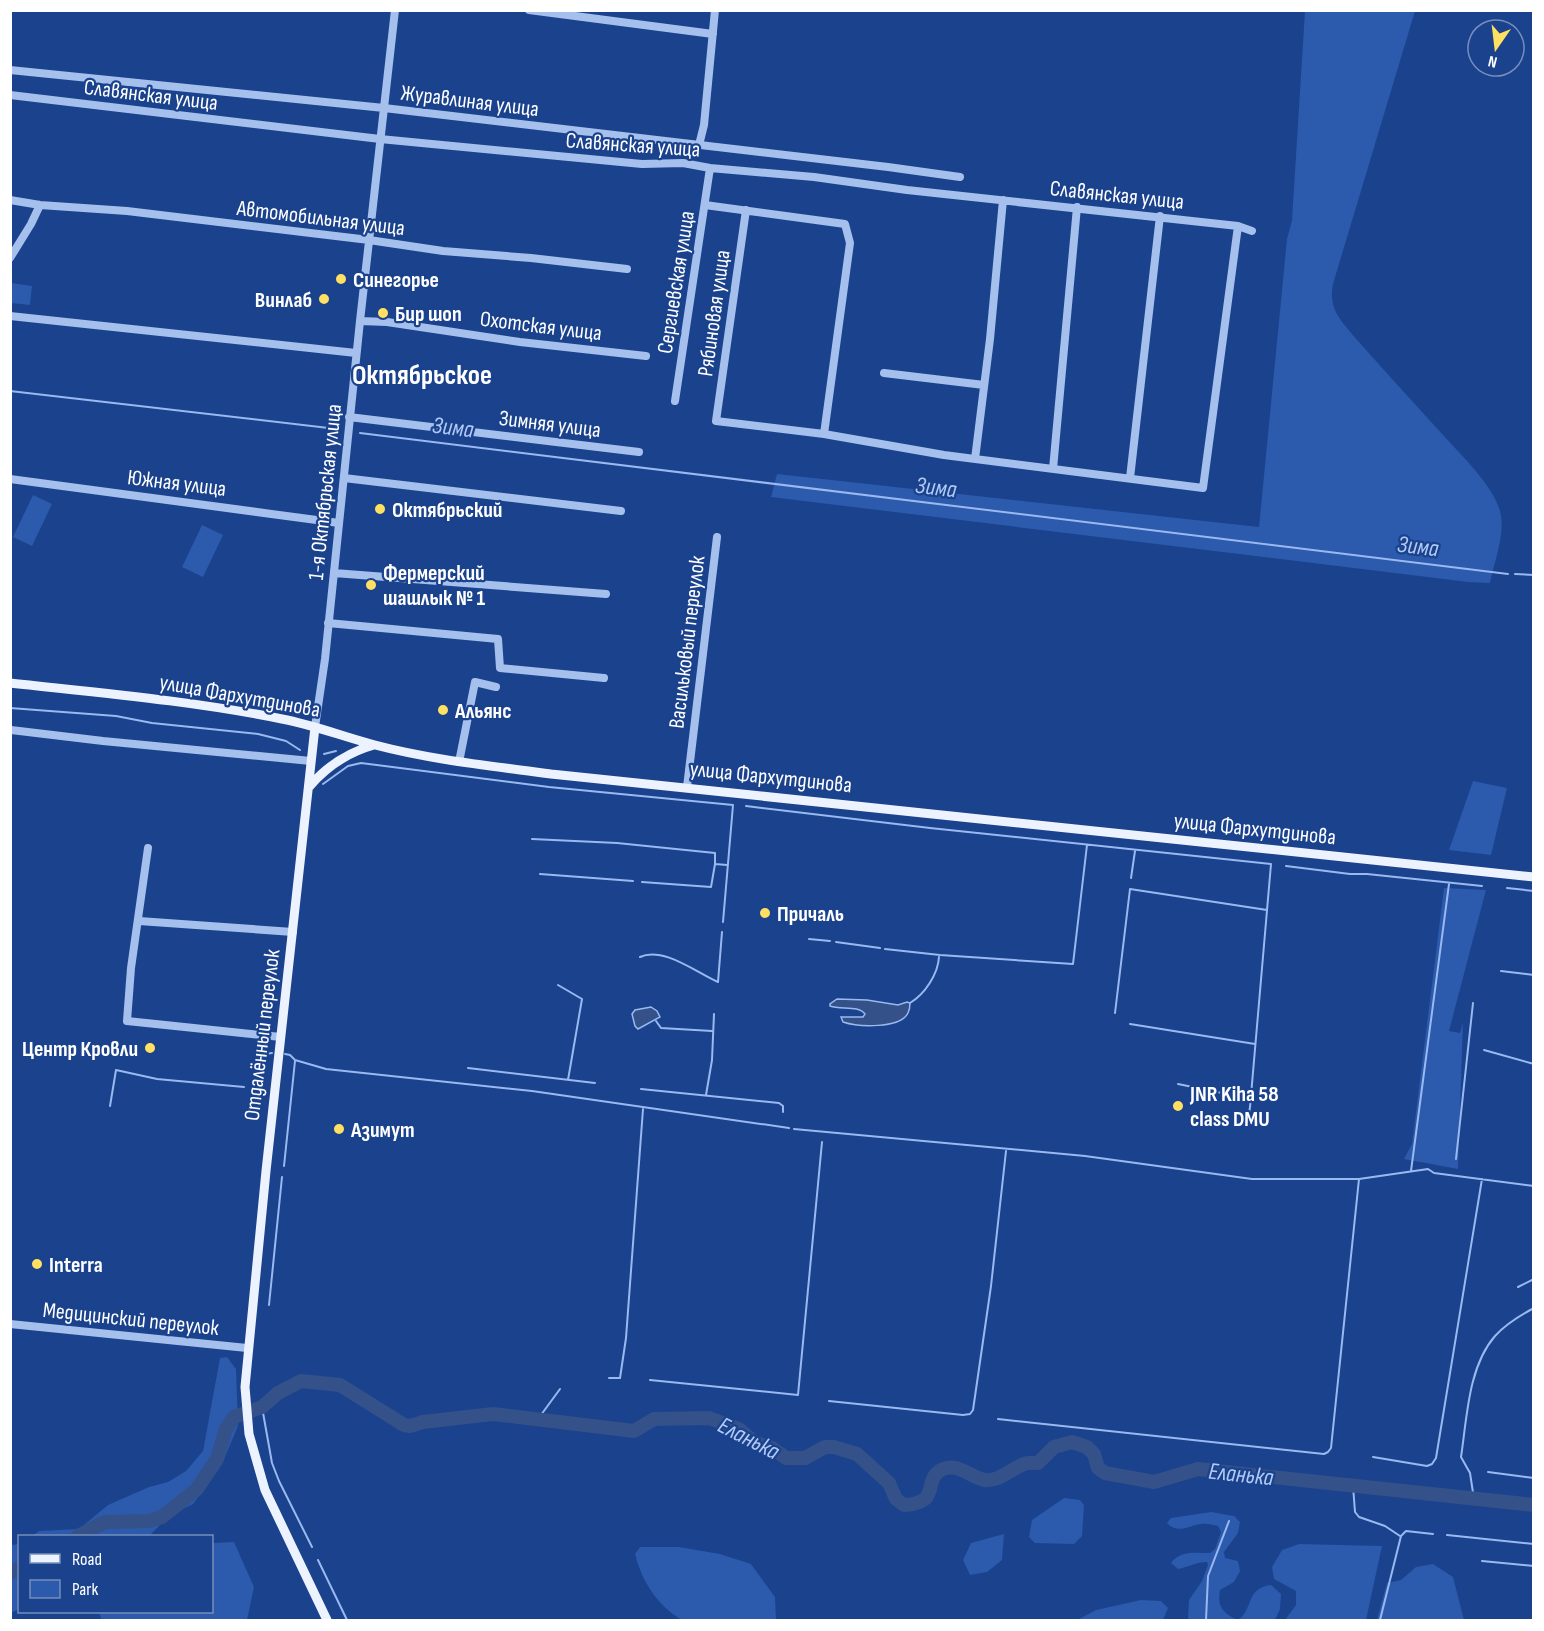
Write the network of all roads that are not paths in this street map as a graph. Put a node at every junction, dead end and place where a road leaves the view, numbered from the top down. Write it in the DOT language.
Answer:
graph roads {
  1 [pos="395,10"];
  2 [pos="529,10"];
  3 [pos="715,10"];
  4 [pos="713,34"];
  5 [pos="10,70"];
  6 [pos="10,95"];
  7 [pos="384,108"];
  8 [pos="380,139"];
  9 [pos="699,145"];
  10 [pos="710,168"];
  11 [pos="960,177"];
  12 [pos="10,200"];
  13 [pos="1003,200"];
  14 [pos="40,205"];
  15 [pos="705,205"];
  16 [pos="1077,207"];
  17 [pos="746,210"];
  18 [pos="1160,216"];
  19 [pos="1238,226"];
  20 [pos="1252,231"];
  21 [pos="369,240"];
  22 [pos="10,258"];
  23 [pos="627,269"];
  24 [pos="10,316"];
  25 [pos="360,321"];
  26 [pos="356,353"];
  27 [pos="646,356"];
  28 [pos="884,373"];
  29 [pos="984,385"];
  30 [pos="675,401"];
  31 [pos="349,417"];
  32 [pos="824,434"];
  33 [pos="639,452"];
  34 [pos="975,459"];
  35 [pos="1053,469"];
  36 [pos="344,478"];
  37 [pos="1130,478"];
  38 [pos="10,479"];
  39 [pos="621,511"];
  40 [pos="339,523"];
  41 [pos="717,537"];
  42 [pos="334,573"];
  43 [pos="606,594"];
  44 [pos="328,623"];
  45 [pos="604,678"];
  46 [pos="10,683"];
  47 [pos="496,687"];
  48 [pos="315,727"];
  49 [pos="11,730"];
  50 [pos="375,745"];
  51 [pos="311,761"];
  52 [pos="459,762"];
  53 [pos="309,787"];
  54 [pos="687,787"];
  55 [pos="148,848"];
  56 [pos="1533,877"];
  57 [pos="139,921"];
  58 [pos="293,932"];
  59 [pos="280,1037"];
  60 [pos="10,1324"];
  61 [pos="248,1348"];
  62 [pos="327,1620"];
  1 -- 7 [label="street, 1-я Октябрьская улица"];
  2 -- 4 [label="street"];
  3 -- 4 [label="street"];
  4 -- 9 [label="street"];
  5 -- 7 [label="street, Журавлиная улица"];
  6 -- 8 [label="street, Славянская улица"];
  7 -- 8 [label="street, 1-я Октябрьская улица"];
  7 -- 9 [label="street, Журавлиная улица"];
  8 -- 10 [label="street, Славянская улица"];
  8 -- 21 [label="street, 1-я Октябрьская улица"];
  9 -- 11 [label="street, Журавлиная улица"];
  10 -- 13 [label="street, Славянская улица"];
  10 -- 15 [label="street, Сергиевская улица"];
  12 -- 14 [label="street, Автомобильная улица"];
  13 -- 16 [label="street, Славянская улица"];
  13 -- 29 [label="street"];
  14 -- 21 [label="street, Автомобильная улица"];
  14 -- 22 [label="street"];
  15 -- 17 [label="street"];
  15 -- 30 [label="street, Сергиевская улица"];
  16 -- 18 [label="street, Славянская улица"];
  16 -- 35 [label="street"];
  17 -- 32 [label="street"];
  17 -- 32 [label="street, Рябиновая улица"];
  18 -- 19 [label="street, Славянская улица"];
  18 -- 37 [label="street"];
  19 -- 20 [label="street, Славянская улица"];
  19 -- 37 [label="street"];
  21 -- 23 [label="street, Автомобильная улица"];
  21 -- 25 [label="street, 1-я Октябрьская улица"];
  24 -- 26 [label="street"];
  25 -- 26 [label="street, 1-я Октябрьская улица"];
  25 -- 27 [label="street, Охотская улица"];
  26 -- 31 [label="street, 1-я Октябрьская улица"];
  28 -- 29 [label="street"];
  29 -- 34 [label="street"];
  31 -- 33 [label="street, Зимняя улица"];
  31 -- 36 [label="street, 1-я Октябрьская улица"];
  32 -- 34 [label="street"];
  34 -- 35 [label="street"];
  35 -- 37 [label="street"];
  36 -- 39 [label="street"];
  36 -- 40 [label="street, 1-я Октябрьская улица"];
  38 -- 40 [label="street, Южная улица"];
  40 -- 42 [label="street, 1-я Октябрьская улица"];
  41 -- 54 [label="street, Васильковый переулок"];
  42 -- 43 [label="street"];
  42 -- 44 [label="street, 1-я Октябрьская улица"];
  44 -- 45 [label="street"];
  44 -- 48 [label="street, 1-я Октябрьская улица"];
  46 -- 48 [label="main road, улица Фархутдинова"];
  47 -- 52 [label="street"];
  48 -- 50 [label="main road, улица Фархутдинова"];
  48 -- 51 [label="main road, Отдалённый переулок"];
  49 -- 51 [label="street"];
  50 -- 52 [label="main road, улица Фархутдинова"];
  50 -- 53 [label="main road"];
  51 -- 53 [label="main road, Отдалённый переулок"];
  52 -- 54 [label="main road, улица Фархутдинова"];
  53 -- 58 [label="main road, Отдалённый переулок"];
  54 -- 56 [label="main road, улица Фархутдинова"];
  55 -- 57 [label="street"];
  57 -- 58 [label="street"];
  57 -- 59 [label="street"];
  58 -- 59 [label="main road, Отдалённый переулок"];
  59 -- 61 [label="main road, Отдалённый переулок"];
  60 -- 61 [label="street, Медицинский переулок"];
  61 -- 62 [label="main road, Отдалённый переулок"];
}
